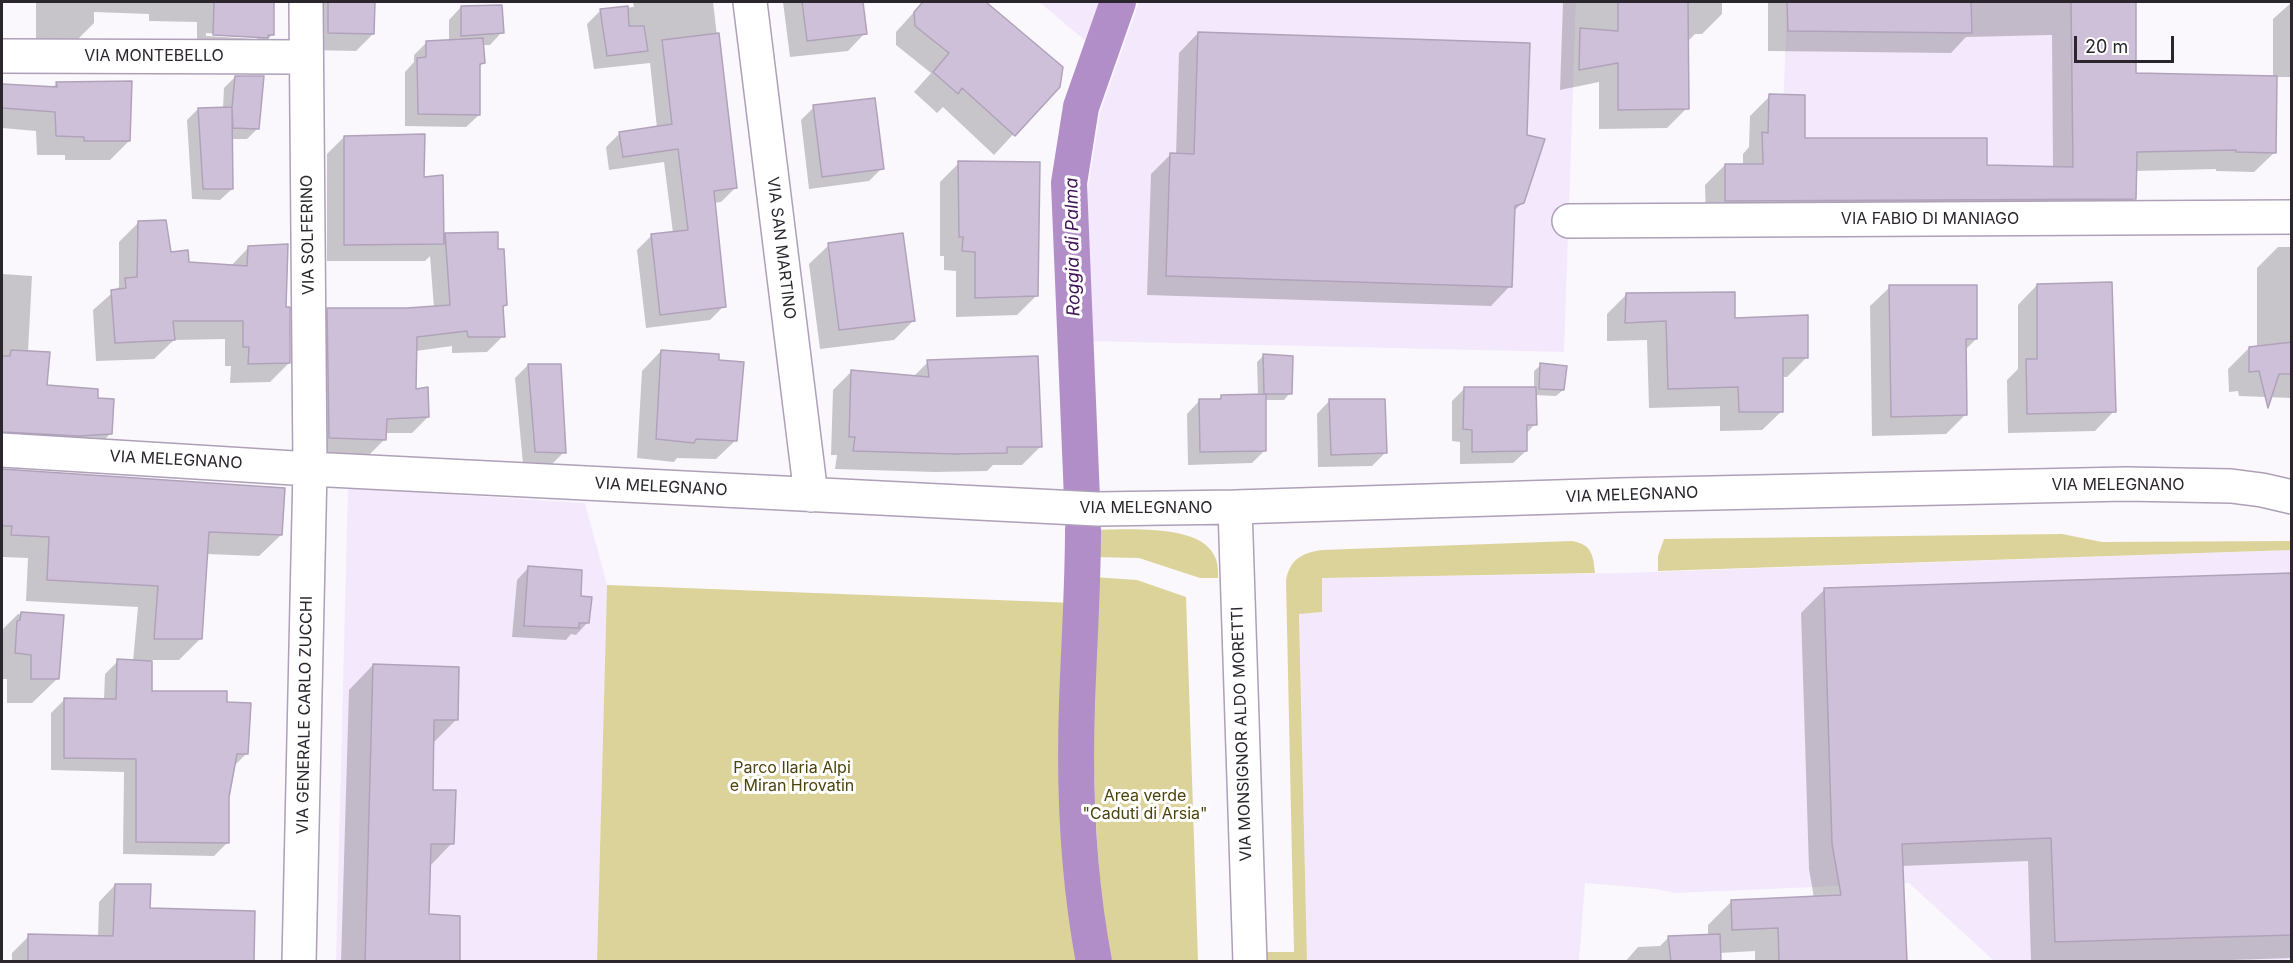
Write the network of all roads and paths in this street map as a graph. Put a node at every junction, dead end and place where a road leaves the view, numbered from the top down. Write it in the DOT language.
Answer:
graph roads {
  1 [pos="306,2"];
  2 [pos="750,2"];
  3 [pos="2,56"];
  4 [pos="306,57"];
  5 [pos="2292,217"];
  6 [pos="1569,221"];
  7 [pos="2,450"];
  8 [pos="310,469"];
  9 [pos="811,495"];
  10 [pos="2292,497"];
  11 [pos="1235,507"];
  12 [pos="299,962"];
  13 [pos="1250,962"];
  1 -- 4 [label="street, VIA SOLFERINO"];
  2 -- 9 [label="street, VIA SAN MARTINO"];
  3 -- 4 [label="street, VIA MONTEBELLO"];
  4 -- 8 [label="street, VIA SOLFERINO"];
  5 -- 6 [label="street, VIA FABIO DI MANIAGO"];
  7 -- 8 [label="street, VIA MELEGNANO"];
  8 -- 9 [label="street, VIA MELEGNANO"];
  8 -- 12 [label="street, VIA GENERALE CARLO ZUCCHI"];
  9 -- 11 [label="street, VIA MELEGNANO"];
  10 -- 11 [label="street, VIA MELEGNANO"];
  11 -- 13 [label="street, VIA MONSIGNOR ALDO MORETTI"];
}
